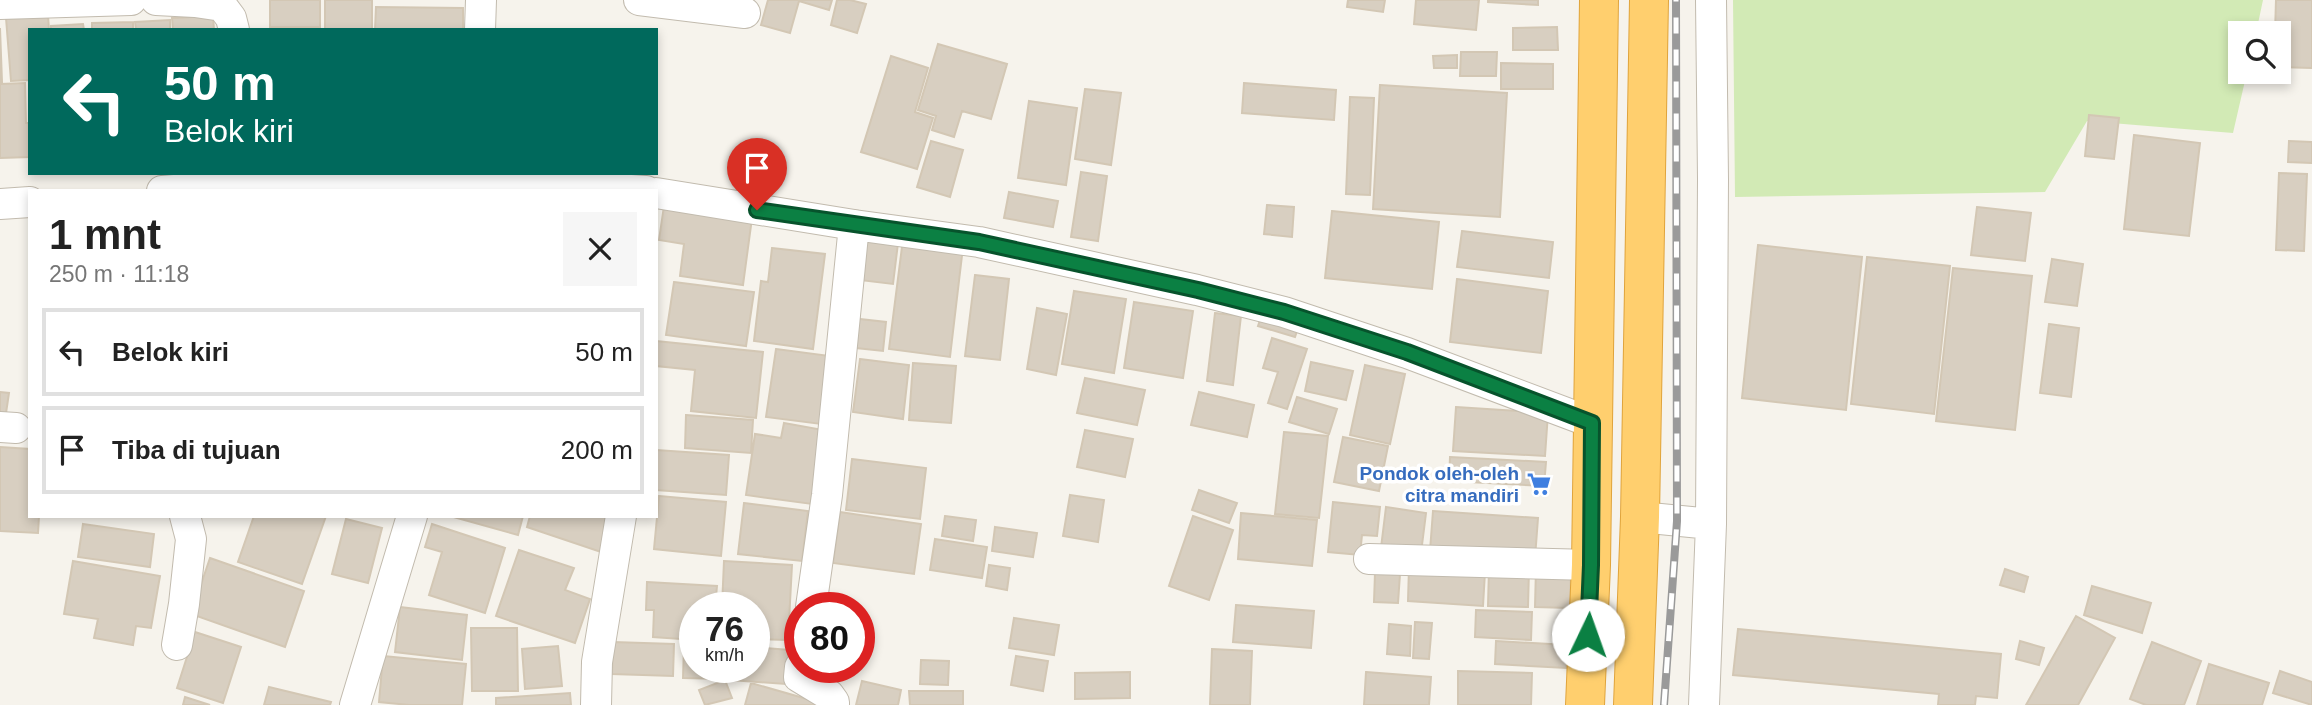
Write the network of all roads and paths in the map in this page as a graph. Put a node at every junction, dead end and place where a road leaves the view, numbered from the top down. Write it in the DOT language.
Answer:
graph roads {
  1 [pos="131,0"];
  2 [pos="156,0"];
  3 [pos="481,0"];
  4 [pos="639,0"];
  5 [pos="1598,0"];
  6 [pos="1648,0"];
  7 [pos="1711,0"];
  8 [pos="0,4"];
  9 [pos="745,13"];
  10 [pos="234,28"];
  11 [pos="480,28"];
  12 [pos="474,181"];
  13 [pos="237,183"];
  14 [pos="181,189"];
  15 [pos="610,189"];
  16 [pos="658,192"];
  17 [pos="28,202"];
  18 [pos="0,204"];
  19 [pos="854,225"];
  20 [pos="1592,423"];
  21 [pos="1640,517"];
  22 [pos="186,518"];
  23 [pos="411,518"];
  24 [pos="621,518"];
  25 [pos="1711,524"];
  26 [pos="1369,559"];
  27 [pos="1591,565"];
  28 [pos="813,592"];
  29 [pos="177,645"];
  30 [pos="809,683"];
  31 [pos="355,705"];
  32 [pos="596,705"];
  33 [pos="834,705"];
  34 [pos="1585,705"];
  35 [pos="1633,705"];
  36 [pos="1703,705"];
  1 -- 8 [label="street"];
  2 -- 10 [label="street"];
  3 -- 11 [label="street"];
  4 -- 9 [label="street"];
  5 -- 20 [label="highway"];
  6 -- 21 [label="highway"];
  7 -- 25 [label="street"];
  12 -- 13 [label="street"];
  12 -- 15 [label="street"];
  13 -- 14 [label="street"];
  16 -- 19 [label="street"];
  17 -- 18 [label="street"];
  19 -- 20 [label="street"];
  19 -- 28 [label="street"];
  20 -- 27 [label="highway"];
  21 -- 25 [label="street"];
  21 -- 35 [label="highway"];
  22 -- 29 [label="street"];
  23 -- 31 [label="street"];
  24 -- 32 [label="street"];
  25 -- 36 [label="street"];
  26 -- 27 [label="street"];
  27 -- 34 [label="highway"];
  30 -- 33 [label="street"];
}
